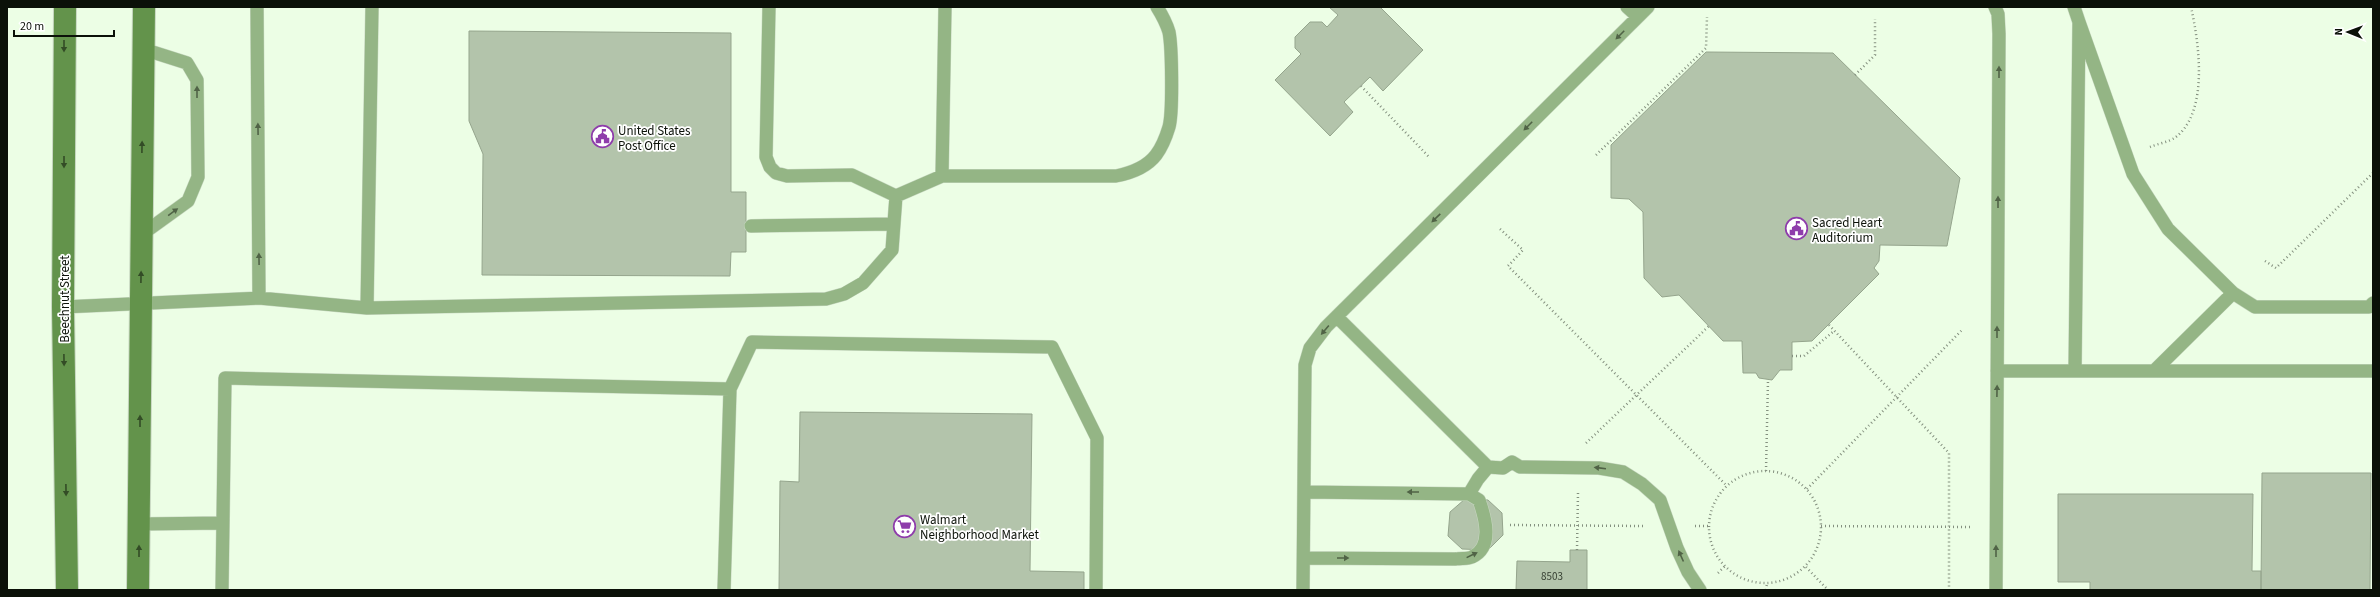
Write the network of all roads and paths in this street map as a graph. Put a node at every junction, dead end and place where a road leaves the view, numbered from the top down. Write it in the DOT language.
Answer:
graph roads {
  1 [pos="65,7"];
  2 [pos="144,7"];
  3 [pos="257,7"];
  4 [pos="372,7"];
  5 [pos="769,7"];
  6 [pos="945,7"];
  7 [pos="1157,7"];
  8 [pos="1627,7"];
  9 [pos="1648,7"];
  10 [pos="1995,7"];
  11 [pos="2074,7"];
  12 [pos="2191,7"];
  13 [pos="1638,17"];
  14 [pos="1706,17"];
  15 [pos="1875,19"];
  16 [pos="2079,22"];
  17 [pos="143,49"];
  18 [pos="1855,75"];
  19 [pos="1361,86"];
  20 [pos="1596,155"];
  21 [pos="2127,155"];
  22 [pos="1430,158"];
  23 [pos="2373,173"];
  24 [pos="942,176"];
  25 [pos="896,196"];
  26 [pos="894,224"];
  27 [pos="751,226"];
  28 [pos="1500,229"];
  29 [pos="141,235"];
  30 [pos="2265,261"];
  31 [pos="2233,293"];
  32 [pos="259,298"];
  33 [pos="2373,303"];
  34 [pos="140,305"];
  35 [pos="63,307"];
  36 [pos="367,308"];
  37 [pos="1337,317"];
  38 [pos="1829,325"];
  39 [pos="1710,326"];
  40 [pos="1963,330"];
  41 [pos="1834,331"];
  42 [pos="1792,356"];
  43 [pos="1997,371"];
  44 [pos="2075,371"];
  45 [pos="2154,371"];
  46 [pos="2373,371"];
  47 [pos="1768,380"];
  48 [pos="730,389"];
  49 [pos="1636,394"];
  50 [pos="1897,397"];
  51 [pos="1581,447"];
  52 [pos="1488,467"];
  53 [pos="1766,471"];
  54 [pos="1578,486"];
  55 [pos="1727,486"];
  56 [pos="1807,489"];
  57 [pos="1304,492"];
  58 [pos="1470,494"];
  59 [pos="223,523"];
  60 [pos="139,524"];
  61 [pos="1503,524"];
  62 [pos="1578,525"];
  63 [pos="1646,526"];
  64 [pos="1821,526"];
  65 [pos="1949,526"];
  66 [pos="1977,526"];
  67 [pos="1577,550"];
  68 [pos="1304,558"];
  69 [pos="1806,567"];
  70 [pos="1767,583"];
  71 [pos="68,590"];
  72 [pos="138,590"];
  73 [pos="222,590"];
  74 [pos="724,590"];
  75 [pos="1096,590"];
  76 [pos="1304,590"];
  77 [pos="1700,590"];
  78 [pos="1766,590"];
  79 [pos="1828,590"];
  80 [pos="1949,590"];
  81 [pos="1996,590"];
  1 -- 35 [label="main road, Beechnut Street, one-way"];
  2 -- 17 [label="main road"];
  32 -- 3 [label="lane, one-way"];
  4 -- 36 [label="lane"];
  5 -- 25 [label="lane"];
  6 -- 24 [label="lane"];
  7 -- 24 [label="lane"];
  8 -- 13 [label="lane"];
  9 -- 13 [label="lane"];
  43 -- 10 [label="lane, one-way"];
  11 -- 16 [label="lane"];
  12 -- 21 [label="path"];
  13 -- 37 [label="lane, one-way"];
  14 -- 20 [label="path"];
  15 -- 18 [label="path"];
  16 -- 21 [label="lane"];
  16 -- 44 [label="lane"];
  29 -- 17 [label="main road, one-way"];
  29 -- 17 [label="lane, one-way"];
  19 -- 22 [label="path"];
  21 -- 31 [label="lane"];
  23 -- 30 [label="path"];
  24 -- 25 [label="lane"];
  25 -- 26 [label="lane"];
  26 -- 27 [label="lane"];
  26 -- 36 [label="lane"];
  28 -- 49 [label="path"];
  34 -- 29 [label="main road, one-way"];
  31 -- 33 [label="lane"];
  31 -- 45 [label="lane"];
  32 -- 34 [label="lane"];
  32 -- 36 [label="lane"];
  34 -- 35 [label="lane"];
  60 -- 34 [label="main road, one-way"];
  35 -- 71 [label="main road, Beechnut Street, one-way"];
  37 -- 52 [label="lane"];
  37 -- 57 [label="lane, one-way"];
  38 -- 41 [label="path"];
  39 -- 49 [label="path"];
  40 -- 50 [label="path"];
  41 -- 42 [label="path"];
  41 -- 50 [label="path"];
  43 -- 44 [label="lane"];
  81 -- 43 [label="lane, one-way"];
  44 -- 45 [label="lane"];
  45 -- 46 [label="lane"];
  47 -- 53 [label="path"];
  48 -- 59 [label="lane"];
  48 -- 74 [label="lane"];
  48 -- 75 [label="lane"];
  49 -- 51 [label="path"];
  49 -- 55 [label="path"];
  50 -- 56 [label="path"];
  50 -- 65 [label="path"];
  52 -- 58 [label="lane"];
  77 -- 52 [label="lane, one-way"];
  53 -- 55 [label="path"];
  53 -- 56 [label="path"];
  54 -- 62 [label="path"];
  55 -- 70 [label="path"];
  56 -- 64 [label="path"];
  58 -- 57 [label="lane, one-way"];
  57 -- 68 [label="lane"];
  68 -- 58 [label="lane, one-way"];
  59 -- 60 [label="lane"];
  59 -- 73 [label="lane"];
  72 -- 60 [label="main road, one-way"];
  61 -- 62 [label="path"];
  62 -- 63 [label="path"];
  62 -- 67 [label="path"];
  64 -- 65 [label="path"];
  64 -- 69 [label="path"];
  65 -- 66 [label="path"];
  65 -- 80 [label="path"];
  68 -- 76 [label="lane"];
  69 -- 70 [label="path"];
  69 -- 79 [label="path"];
  70 -- 78 [label="path"];
}
